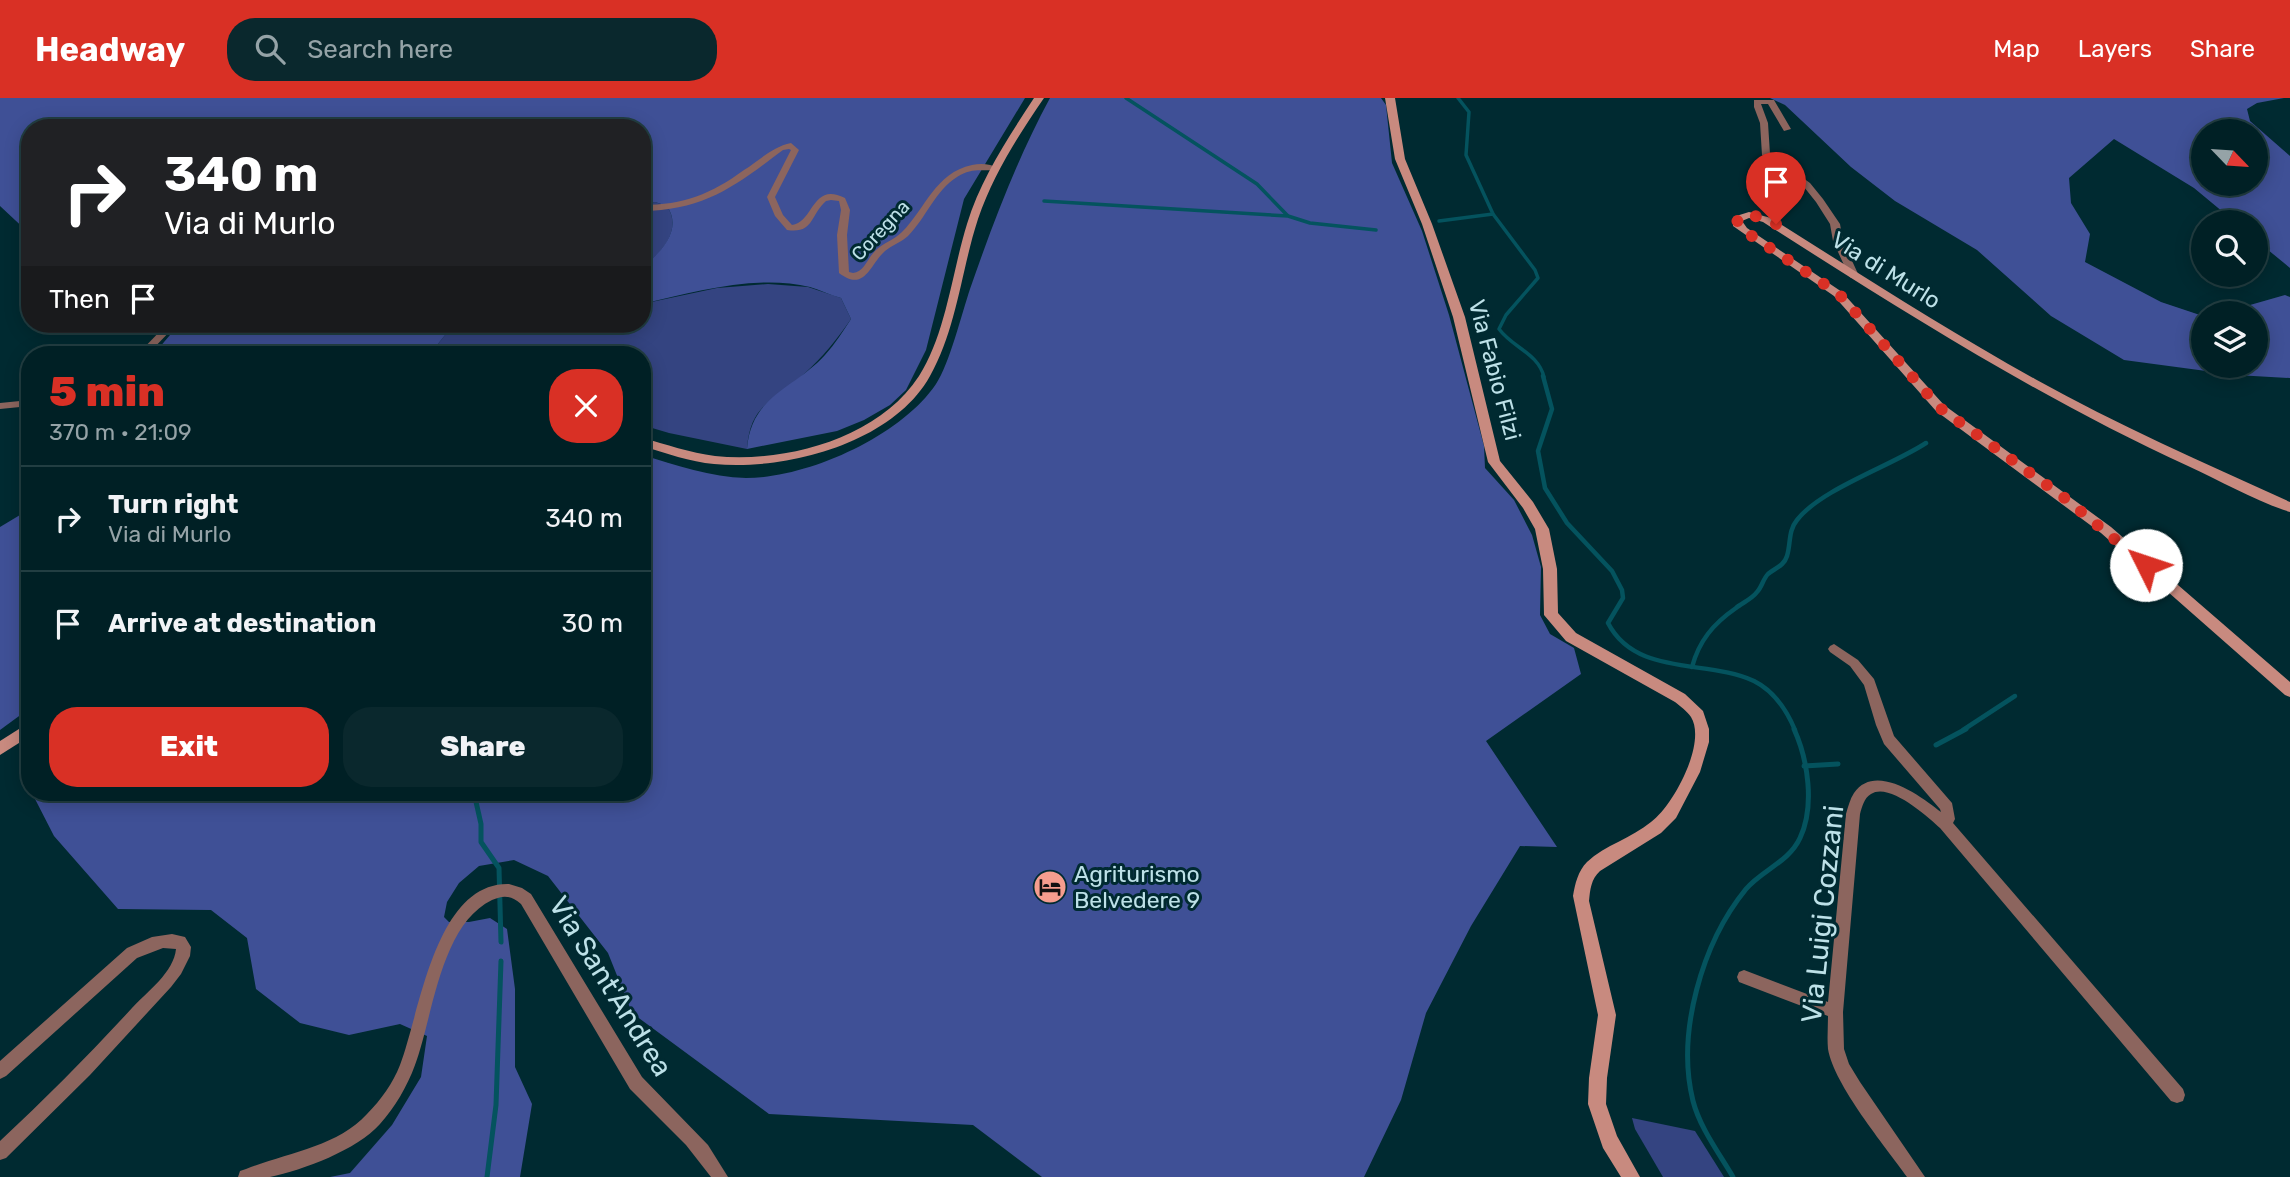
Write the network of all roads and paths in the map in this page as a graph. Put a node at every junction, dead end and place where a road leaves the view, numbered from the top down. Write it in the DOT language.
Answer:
graph roads {
  1 [pos="1039,98"];
  2 [pos="1390,98"];
  3 [pos="1787,129"];
  4 [pos="994,168"];
  5 [pos="651,208"];
  6 [pos="1854,276"];
  7 [pos="163,333"];
  8 [pos="151,346"];
  9 [pos="21,404"];
  10 [pos="0,406"];
  11 [pos="651,444"];
  12 [pos="2290,507"];
  13 [pos="1834,649"];
  14 [pos="2290,691"];
  15 [pos="21,734"];
  16 [pos="0,749"];
  17 [pos="1945,824"];
  18 [pos="1744,977"];
  19 [pos="1835,1013"];
  20 [pos="0,1071"];
  21 [pos="2177,1095"];
  22 [pos="0,1152"];
  23 [pos="246,1177"];
  24 [pos="720,1177"];
  25 [pos="1631,1177"];
  26 [pos="1917,1177"];
  1 -- 4 [label="street"];
  2 -- 25 [label="street, Via Fabio Filzi"];
  3 -- 6 [label="street"];
  4 -- 5 [label="street, Coregna"];
  4 -- 11 [label="street"];
  6 -- 12 [label="street, Via di Murlo"];
  6 -- 14 [label="street, Via di Murlo"];
  7 -- 8 [label="street"];
  9 -- 10 [label="street"];
  13 -- 17 [label="street"];
  15 -- 16 [label="street"];
  17 -- 19 [label="street, Via Luigi Cozzani"];
  17 -- 21 [label="street, Via Luigi Cozzani"];
  18 -- 19 [label="street"];
  19 -- 26 [label="street, Via Luigi Cozzani"];
  20 -- 22 [label="street"];
  23 -- 24 [label="street, Via Sant'Andrea"];
}
